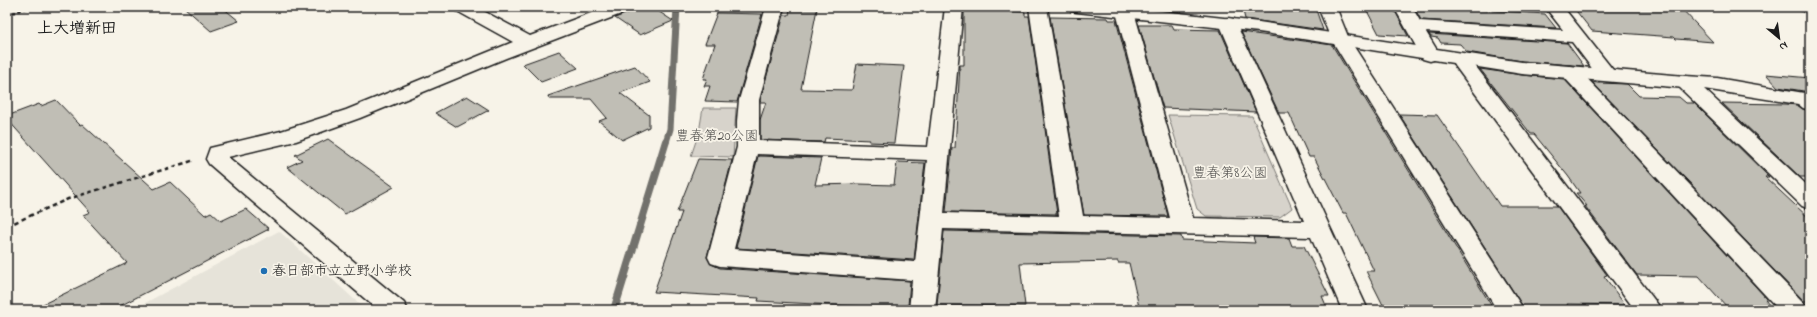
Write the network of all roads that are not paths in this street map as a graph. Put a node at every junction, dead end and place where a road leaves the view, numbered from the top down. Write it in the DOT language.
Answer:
graph roads {
  1 [pos="463,7"];
  2 [pos="623,7"];
  3 [pos="775,7"];
  4 [pos="954,7"];
  5 [pos="1038,7"];
  6 [pos="1077,7"];
  7 [pos="1326,7"];
  8 [pos="1403,7"];
  9 [pos="1554,7"];
  10 [pos="1125,12"];
  11 [pos="1228,23"];
  12 [pos="1414,26"];
  13 [pos="1577,37"];
  14 [pos="1340,40"];
  15 [pos="529,43"];
  16 [pos="1430,54"];
  17 [pos="1460,59"];
  18 [pos="1570,72"];
  19 [pos="1607,75"];
  20 [pos="1685,82"];
  21 [pos="1810,104"];
  22 [pos="748,147"];
  23 [pos="938,154"];
  24 [pos="1810,201"];
  25 [pos="931,221"];
  26 [pos="1072,224"];
  27 [pos="1184,226"];
  28 [pos="1318,229"];
  29 [pos="926,272"];
  30 [pos="395,310"];
  31 [pos="922,310"];
  32 [pos="1355,310"];
  33 [pos="1511,310"];
  34 [pos="1649,310"];
  35 [pos="1795,310"];
  1 -- 15 [label="street"];
  2 -- 15 [label="street"];
  3 -- 22 [label="street"];
  4 -- 23 [label="street"];
  5 -- 26 [label="street"];
  6 -- 10 [label="street"];
  7 -- 14 [label="street"];
  8 -- 12 [label="street"];
  9 -- 13 [label="street"];
  10 -- 11 [label="street"];
  10 -- 27 [label="street"];
  11 -- 14 [label="street"];
  11 -- 28 [label="street"];
  12 -- 13 [label="street"];
  12 -- 16 [label="street"];
  13 -- 19 [label="street"];
  14 -- 16 [label="street"];
  14 -- 33 [label="street"];
  15 -- 30 [label="street"];
  16 -- 17 [label="street"];
  17 -- 18 [label="street"];
  17 -- 34 [label="street"];
  18 -- 19 [label="street"];
  18 -- 35 [label="street"];
  19 -- 20 [label="street"];
  20 -- 21 [label="street"];
  20 -- 24 [label="street"];
  22 -- 23 [label="street"];
  22 -- 29 [label="street"];
  23 -- 25 [label="street"];
  25 -- 26 [label="street"];
  25 -- 29 [label="street"];
  26 -- 27 [label="street"];
  27 -- 28 [label="street"];
  28 -- 32 [label="street"];
  29 -- 31 [label="street"];
}
